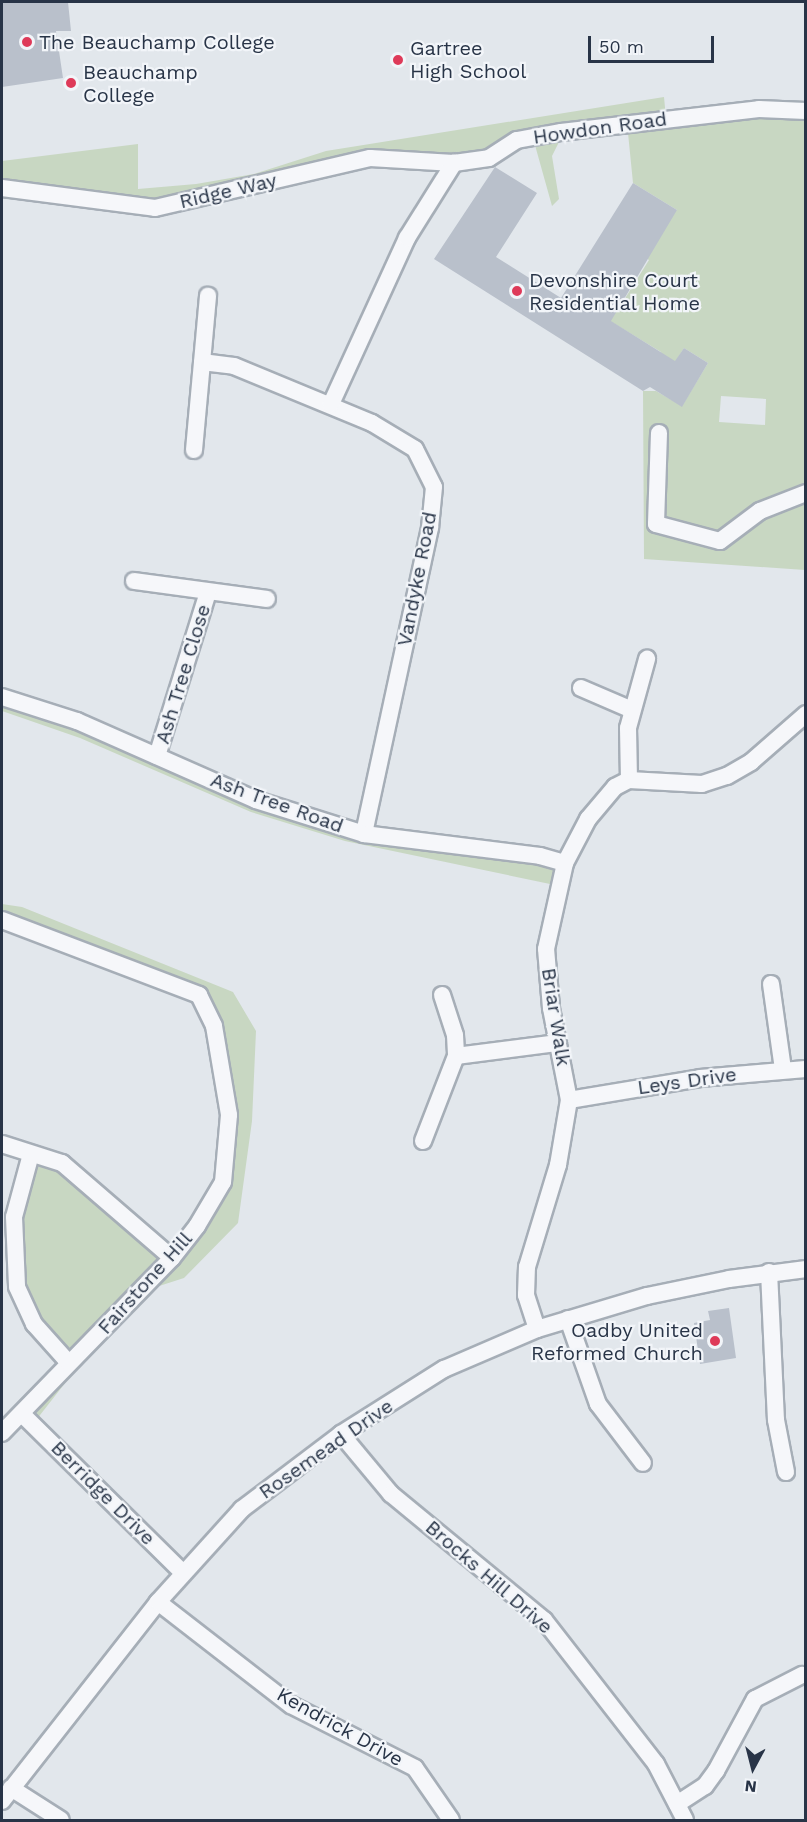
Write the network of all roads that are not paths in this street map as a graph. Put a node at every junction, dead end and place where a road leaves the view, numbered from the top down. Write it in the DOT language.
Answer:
graph roads {
  1 [pos="806,111"];
  2 [pos="454,164"];
  3 [pos="2,188"];
  4 [pos="208,296"];
  5 [pos="202,362"];
  6 [pos="331,404"];
  7 [pos="659,434"];
  8 [pos="194,450"];
  9 [pos="806,494"];
  10 [pos="134,581"];
  11 [pos="208,592"];
  12 [pos="267,599"];
  13 [pos="647,659"];
  14 [pos="581,688"];
  15 [pos="2,697"];
  16 [pos="632,710"];
  17 [pos="806,714"];
  18 [pos="158,756"];
  19 [pos="629,780"];
  20 [pos="364,834"];
  21 [pos="565,864"];
  22 [pos="2,920"];
  23 [pos="771,984"];
  24 [pos="442,995"];
  25 [pos="558,1043"];
  26 [pos="456,1056"];
  27 [pos="783,1069"];
  28 [pos="806,1069"];
  29 [pos="569,1100"];
  30 [pos="423,1142"];
  31 [pos="2,1144"];
  32 [pos="31,1154"];
  33 [pos="172,1258"];
  34 [pos="806,1269"];
  35 [pos="769,1272"];
  36 [pos="568,1319"];
  37 [pos="537,1329"];
  38 [pos="68,1362"];
  39 [pos="22,1414"];
  40 [pos="2,1433"];
  41 [pos="341,1434"];
  42 [pos="643,1463"];
  43 [pos="786,1472"];
  44 [pos="183,1573"];
  45 [pos="158,1602"];
  46 [pos="802,1675"];
  47 [pos="6,1795"];
  48 [pos="677,1804"];
  49 [pos="61,1821"];
  50 [pos="451,1821"];
  51 [pos="685,1821"];
  1 -- 2 [label="street, Howdon Road"];
  2 -- 3 [label="street, Ridge Way"];
  2 -- 6 [label="street"];
  4 -- 5 [label="street"];
  5 -- 6 [label="street, Vandyke Road"];
  5 -- 8 [label="street"];
  6 -- 20 [label="street, Vandyke Road"];
  7 -- 9 [label="street"];
  10 -- 11 [label="street, Ash Tree Close"];
  11 -- 12 [label="street, Ash Tree Close"];
  11 -- 18 [label="street, Ash Tree Close"];
  13 -- 16 [label="street"];
  14 -- 16 [label="street"];
  15 -- 18 [label="street, Ash Tree Road"];
  16 -- 19 [label="street"];
  17 -- 19 [label="street"];
  18 -- 20 [label="street, Ash Tree Road"];
  19 -- 21 [label="street, Briar Walk"];
  20 -- 21 [label="street, Ash Tree Road"];
  21 -- 25 [label="street, Briar Walk"];
  22 -- 33 [label="street, Fairstone Hill"];
  23 -- 27 [label="street"];
  24 -- 26 [label="street"];
  25 -- 26 [label="street"];
  25 -- 29 [label="street, Briar Walk"];
  26 -- 30 [label="street"];
  27 -- 28 [label="street, Leys Drive"];
  27 -- 29 [label="street, Leys Drive"];
  29 -- 37 [label="street, Briar Walk"];
  31 -- 32 [label="street"];
  32 -- 33 [label="street"];
  32 -- 38 [label="street"];
  33 -- 38 [label="street, Fairstone Hill"];
  34 -- 35 [label="street, Rosemead Drive"];
  35 -- 36 [label="street, Rosemead Drive"];
  35 -- 43 [label="street"];
  36 -- 37 [label="street, Rosemead Drive"];
  36 -- 42 [label="street"];
  37 -- 41 [label="street, Rosemead Drive"];
  38 -- 39 [label="street, Fairstone Hill"];
  39 -- 40 [label="street, Fairstone Hill"];
  39 -- 44 [label="street, Berridge Drive"];
  41 -- 44 [label="street, Rosemead Drive"];
  41 -- 48 [label="street, Brocks Hill Drive"];
  44 -- 45 [label="street, Rosemead Drive"];
  45 -- 47 [label="street, Rosemead Drive"];
  45 -- 50 [label="street, Kendrick Drive"];
  46 -- 48 [label="street"];
  47 -- 49 [label="street"];
  48 -- 51 [label="street, Brocks Hill Drive"];
}
